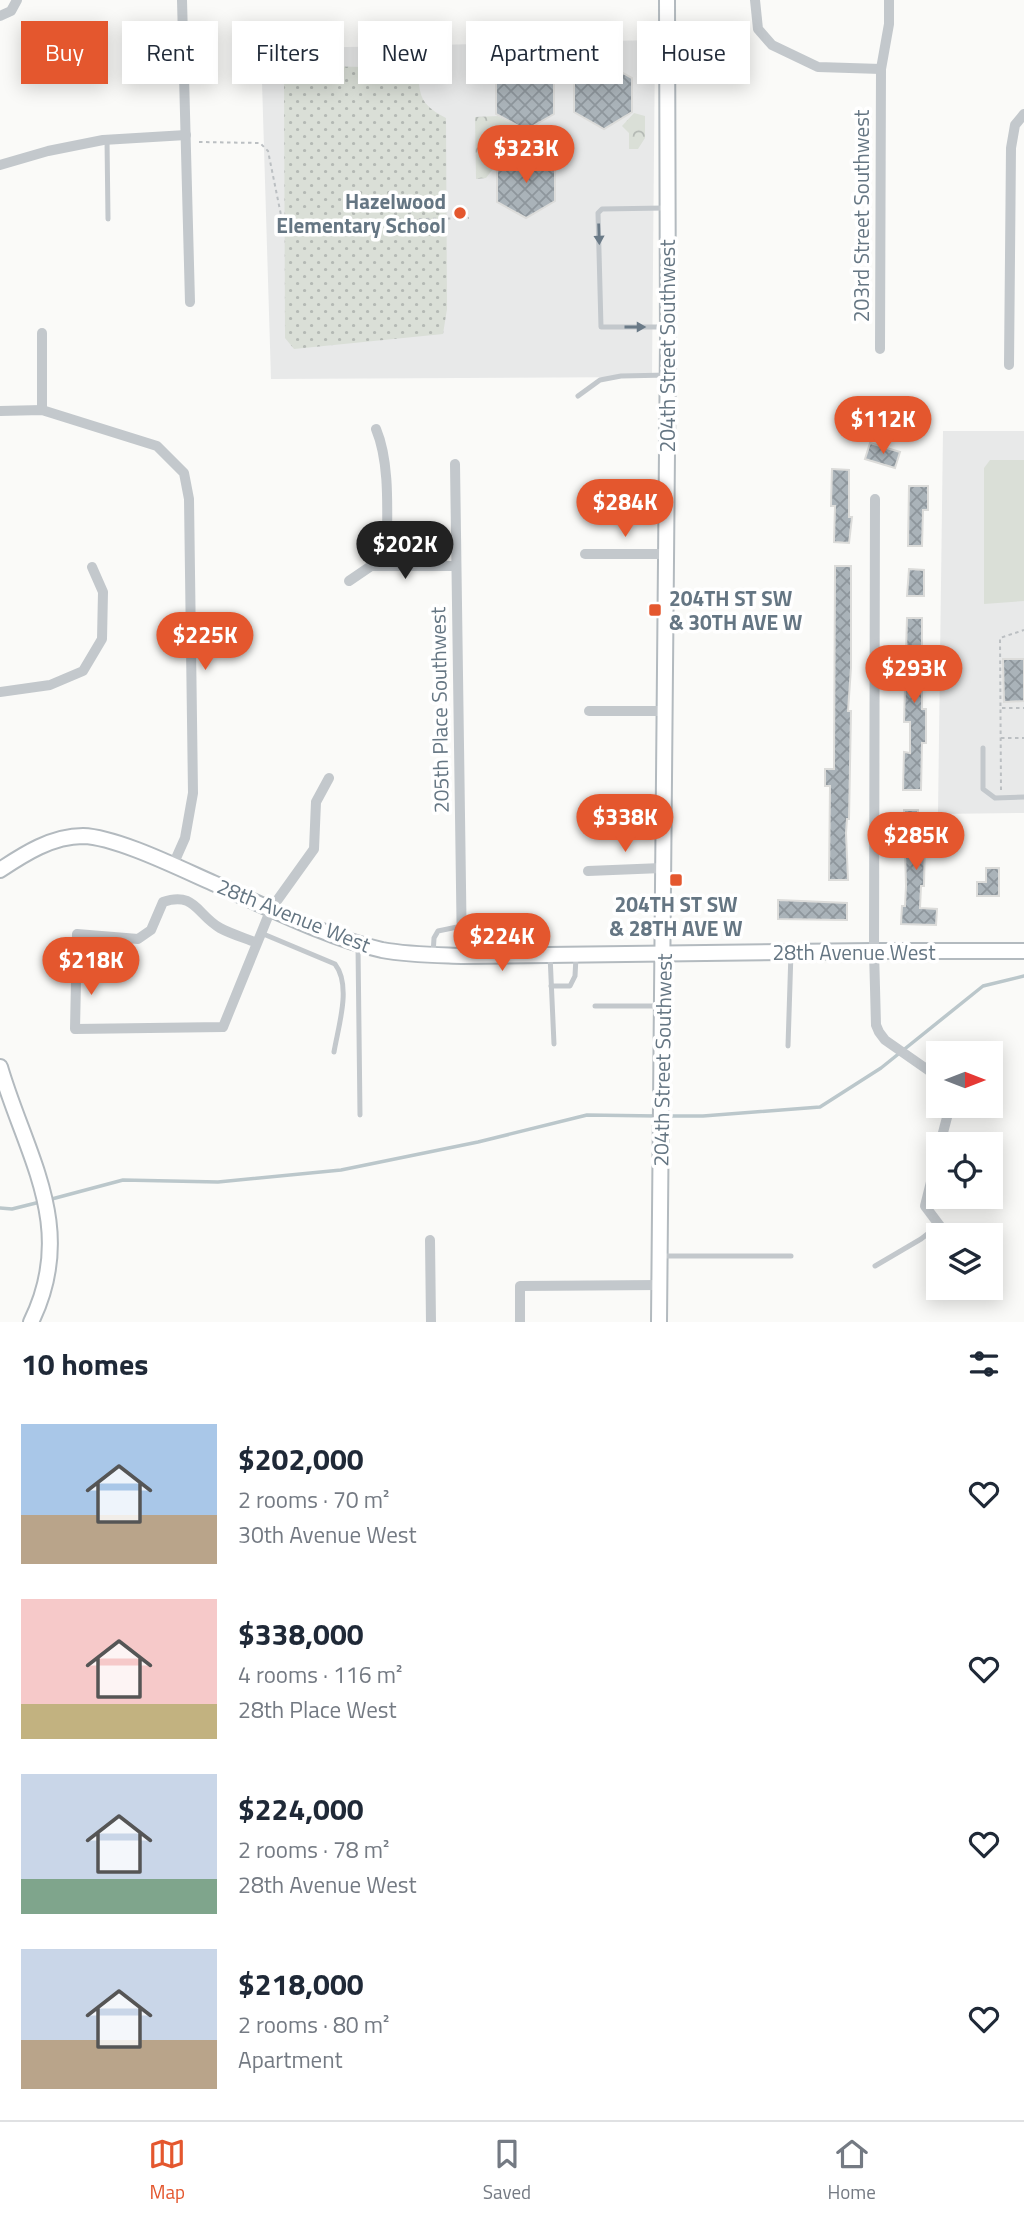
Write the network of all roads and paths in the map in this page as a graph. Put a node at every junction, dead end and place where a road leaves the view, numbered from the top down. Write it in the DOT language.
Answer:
graph roads {
  1 [pos="17,0"];
  2 [pos="182,0"];
  3 [pos="667,0"];
  4 [pos="755,0"];
  5 [pos="889,0"];
  6 [pos="0,16"];
  7 [pos="881,69"];
  8 [pos="1024,114"];
  9 [pos="186,135"];
  10 [pos="107,139"];
  11 [pos="0,165"];
  12 [pos="668,208"];
  13 [pos="469,218"];
  14 [pos="108,219"];
  15 [pos="1011,247"];
  16 [pos="1024,247"];
  17 [pos="190,302"];
  18 [pos="668,327"];
  19 [pos="42,333"];
  20 [pos="880,349"];
  21 [pos="1009,365"];
  22 [pos="668,376"];
  23 [pos="578,396"];
  24 [pos="42,410"];
  25 [pos="0,411"];
  26 [pos="376,429"];
  27 [pos="456,464"];
  28 [pos="875,499"];
  29 [pos="585,554"];
  30 [pos="665,554"];
  31 [pos="387,566"];
  32 [pos="456,566"];
  33 [pos="92,567"];
  34 [pos="349,581"];
  35 [pos="1024,630"];
  36 [pos="0,692"];
  37 [pos="1001,708"];
  38 [pos="1024,708"];
  39 [pos="589,711"];
  40 [pos="663,711"];
  41 [pos="1001,738"];
  42 [pos="1024,738"];
  43 [pos="983,748"];
  44 [pos="330,778"];
  45 [pos="1001,797"];
  46 [pos="1024,797"];
  47 [pos="173,865"];
  48 [pos="662,868"];
  49 [pos="0,870"];
  50 [pos="588,870"];
  51 [pos="271,909"];
  52 [pos="462,926"];
  53 [pos="259,938"];
  54 [pos="358,943"];
  55 [pos="874,951"];
  56 [pos="1024,951"];
  57 [pos="791,952"];
  58 [pos="664,954"];
  59 [pos="433,955"];
  60 [pos="550,955"];
  61 [pos="576,955"];
  62 [pos="463,956"];
  63 [pos="551,986"];
  64 [pos="595,1006"];
  65 [pos="663,1006"];
  66 [pos="554,1044"];
  67 [pos="788,1046"];
  68 [pos="334,1052"];
  69 [pos="0,1067"];
  70 [pos="926,1068"];
  71 [pos="360,1115"];
  72 [pos="927,1209"];
  73 [pos="938,1223"];
  74 [pos="926,1236"];
  75 [pos="430,1240"];
  76 [pos="660,1256"];
  77 [pos="791,1256"];
  78 [pos="875,1266"];
  79 [pos="659,1285"];
  80 [pos="31,1322"];
  81 [pos="431,1322"];
  82 [pos="520,1322"];
  83 [pos="659,1322"];
  1 -- 6 [label="street"];
  2 -- 9 [label="street"];
  3 -- 12 [label="street, 204th Street Southwest"];
  4 -- 7 [label="street"];
  5 -- 7 [label="street, 203rd Street Southwest"];
  7 -- 20 [label="street, 203rd Street Southwest"];
  8 -- 15 [label="street"];
  9 -- 10 [label="street"];
  9 -- 13 [label="path"];
  9 -- 17 [label="street"];
  10 -- 11 [label="street"];
  10 -- 14 [label="lane"];
  12 -- 18 [label="street, 204th Street Southwest"];
  12 -- 18 [label="lane, one-way"];
  15 -- 16 [label="street"];
  15 -- 21 [label="street"];
  18 -- 22 [label="street, 204th Street Southwest"];
  19 -- 24 [label="street"];
  22 -- 23 [label="lane"];
  22 -- 30 [label="street, 204th Street Southwest"];
  24 -- 25 [label="street"];
  24 -- 47 [label="street"];
  26 -- 31 [label="street"];
  27 -- 32 [label="street, 205th Place Southwest"];
  28 -- 55 [label="street"];
  29 -- 30 [label="street"];
  30 -- 40 [label="street, 204th Street Southwest"];
  31 -- 32 [label="street"];
  31 -- 34 [label="street"];
  32 -- 52 [label="street, 205th Place Southwest"];
  33 -- 36 [label="street"];
  35 -- 37 [label="path"];
  37 -- 38 [label="path"];
  37 -- 41 [label="path"];
  39 -- 40 [label="street"];
  40 -- 48 [label="street, 204th Street Southwest"];
  41 -- 42 [label="path"];
  41 -- 45 [label="path"];
  43 -- 45 [label="lane"];
  44 -- 51 [label="street"];
  45 -- 46 [label="lane"];
  47 -- 49 [label="street, 28th Avenue West"];
  47 -- 51 [label="street, 28th Avenue West"];
  48 -- 50 [label="street"];
  48 -- 58 [label="street, 204th Street Southwest"];
  51 -- 53 [label="street"];
  51 -- 54 [label="street, 28th Avenue West"];
  52 -- 59 [label="lane"];
  52 -- 62 [label="street, 205th Place Southwest"];
  53 -- 53 [label="street"];
  53 -- 68 [label="lane"];
  54 -- 59 [label="street, 28th Avenue West"];
  54 -- 71 [label="lane"];
  55 -- 56 [label="street, 28th Avenue West"];
  55 -- 57 [label="street, 28th Avenue West"];
  55 -- 70 [label="street"];
  57 -- 58 [label="street, 28th Avenue West"];
  57 -- 67 [label="lane"];
  58 -- 61 [label="street, 28th Avenue West"];
  58 -- 65 [label="street, 204th Street Southwest"];
  59 -- 62 [label="street, 28th Avenue West"];
  60 -- 61 [label="street, 28th Avenue West"];
  60 -- 62 [label="street, 28th Avenue West"];
  60 -- 63 [label="lane"];
  61 -- 63 [label="lane"];
  63 -- 66 [label="lane"];
  64 -- 65 [label="lane"];
  65 -- 76 [label="street, 204th Street Southwest"];
  69 -- 80 [label="street"];
  72 -- 73 [label="street"];
  74 -- 78 [label="lane"];
  75 -- 81 [label="street"];
  76 -- 77 [label="lane"];
  76 -- 79 [label="street, 204th Street Southwest"];
  79 -- 82 [label="street"];
  79 -- 83 [label="street, 204th Street Southwest"];
}
